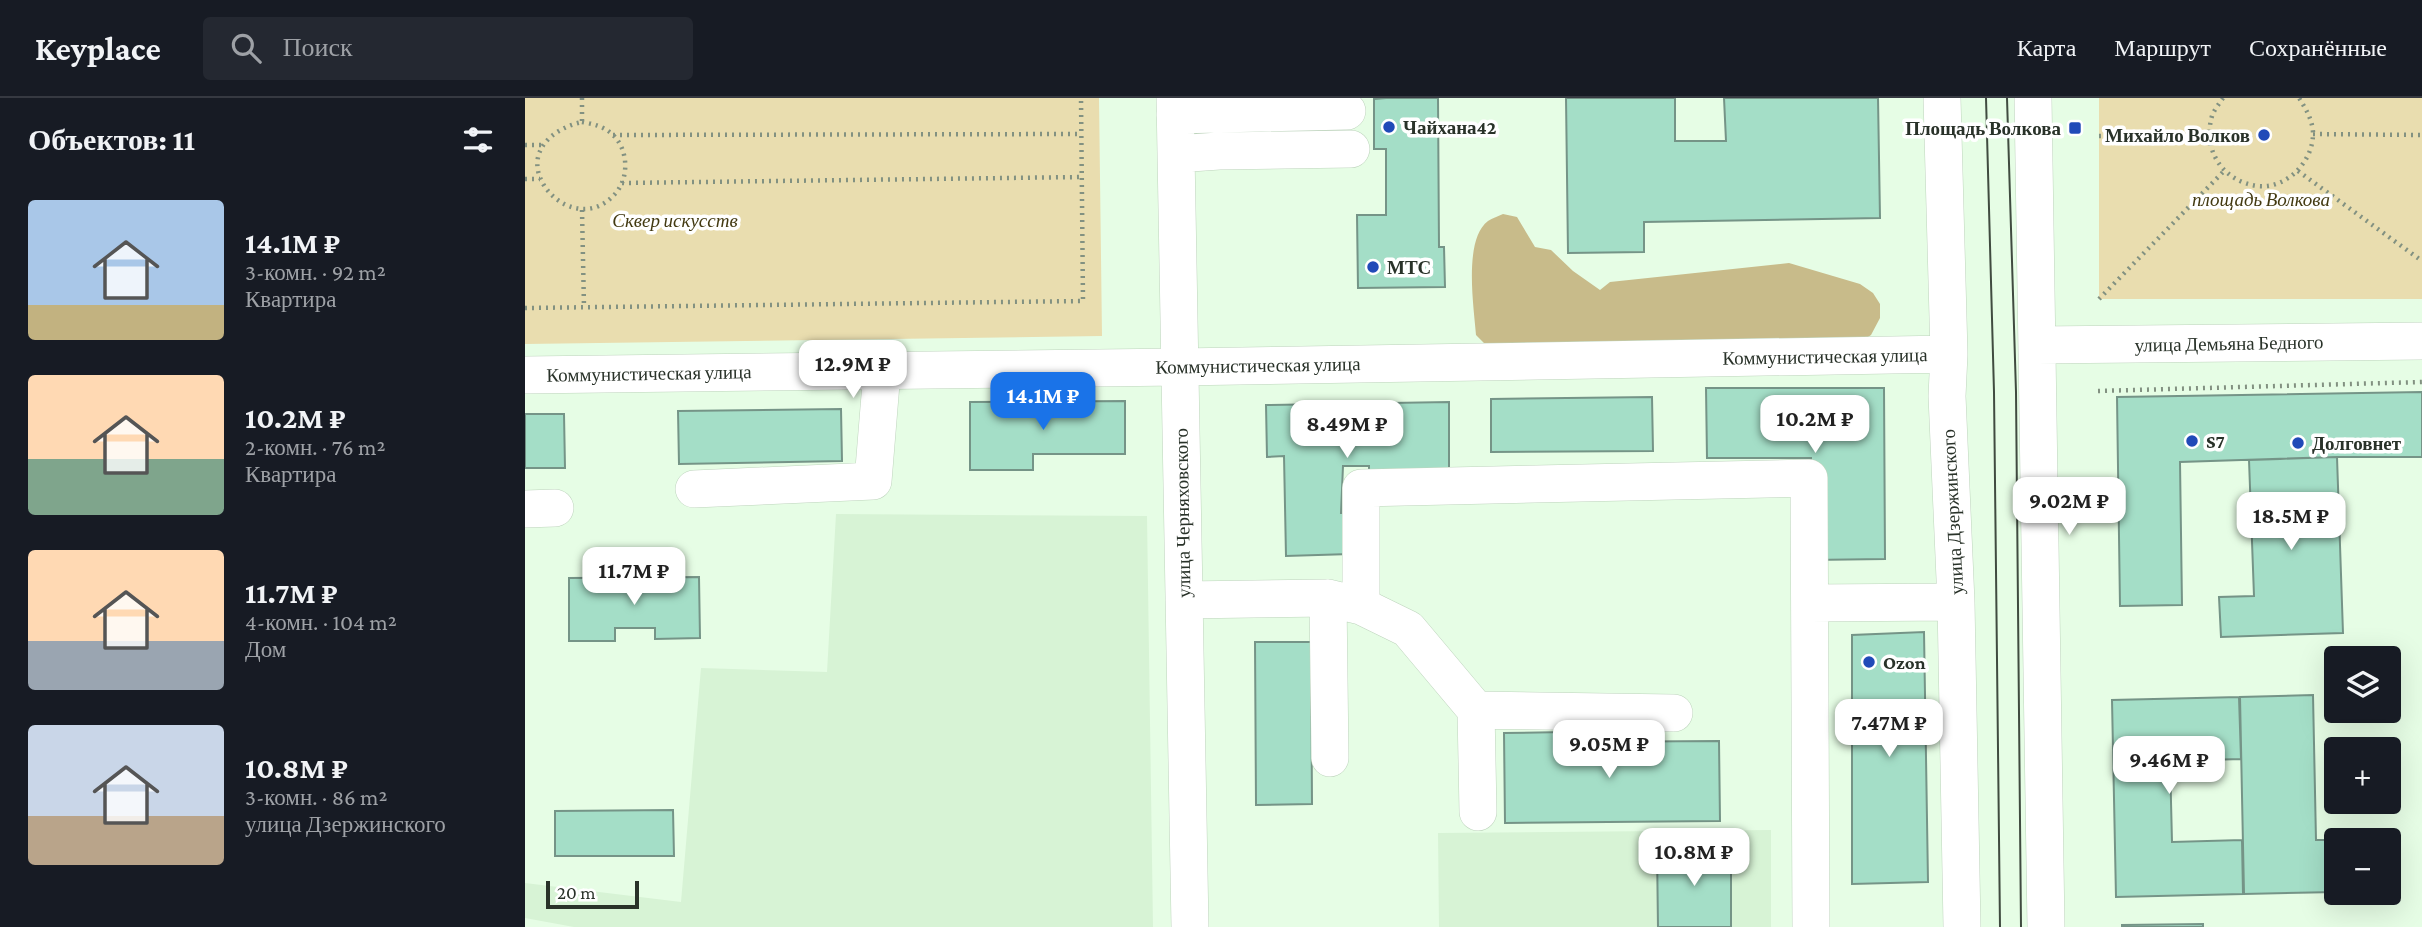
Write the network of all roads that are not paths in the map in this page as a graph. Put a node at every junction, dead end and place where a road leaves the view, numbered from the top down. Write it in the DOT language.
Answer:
graph roads {
  1 [pos="1941,98"];
  2 [pos="2033,98"];
  3 [pos="1175,107"];
  4 [pos="1347,111"];
  5 [pos="1350,149"];
  6 [pos="1176,154"];
  7 [pos="2422,341"];
  8 [pos="2037,345"];
  9 [pos="1949,354"];
  10 [pos="1179,367"];
  11 [pos="882,371"];
  12 [pos="525,375"];
  13 [pos="694,489"];
  14 [pos="1184,600"];
  15 [pos="1344,602"];
  16 [pos="1956,602"];
  17 [pos="1810,603"];
  18 [pos="1476,710"];
  19 [pos="1674,713"];
  20 [pos="1330,758"];
  21 [pos="1478,812"];
  22 [pos="1191,927"];
  23 [pos="1811,927"];
  24 [pos="1962,927"];
  25 [pos="2046,927"];
  1 -- 9 [label="street, улица Дзержинского"];
  2 -- 8 [label="street"];
  3 -- 4 [label="street"];
  3 -- 6 [label="street, улица Черняховского"];
  5 -- 6 [label="street"];
  6 -- 10 [label="street, улица Черняховского"];
  7 -- 8 [label="street, улица Демьяна Бедного"];
  8 -- 25 [label="street"];
  9 -- 10 [label="street, Коммунистическая улица"];
  9 -- 16 [label="street, улица Дзержинского"];
  10 -- 11 [label="street, Коммунистическая улица"];
  10 -- 14 [label="street, улица Черняховского"];
  11 -- 12 [label="street, Коммунистическая улица"];
  11 -- 13 [label="street"];
  14 -- 15 [label="street"];
  14 -- 22 [label="street, улица Черняховского"];
  15 -- 17 [label="street"];
  15 -- 18 [label="street"];
  15 -- 20 [label="street"];
  16 -- 17 [label="street"];
  16 -- 24 [label="street, улица Дзержинского"];
  17 -- 23 [label="street"];
  18 -- 19 [label="street"];
  18 -- 21 [label="street"];
}
